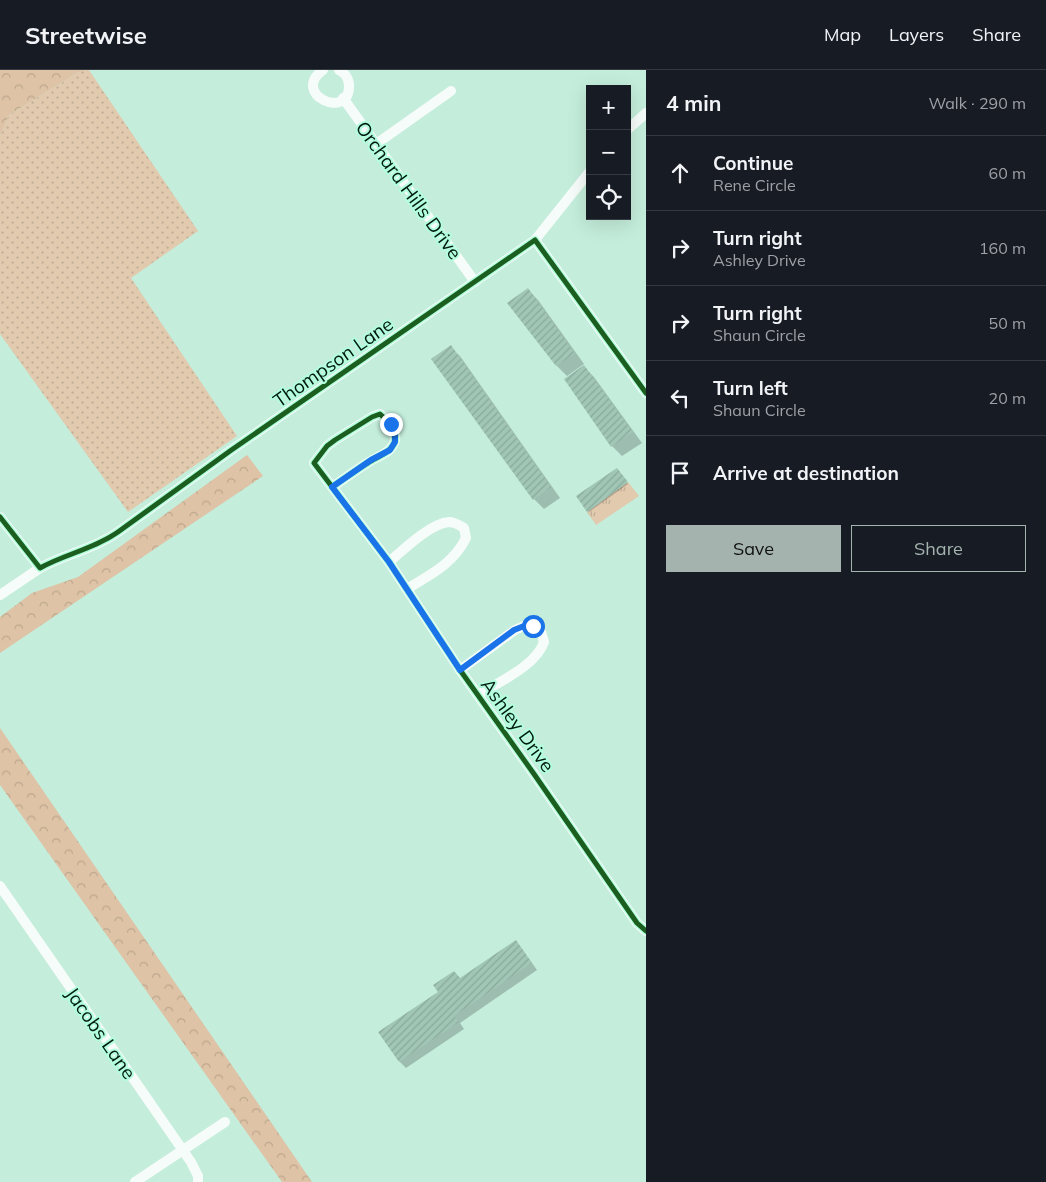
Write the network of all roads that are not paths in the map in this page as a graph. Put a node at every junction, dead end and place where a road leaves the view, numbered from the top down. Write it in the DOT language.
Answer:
graph roads {
  1 [pos="322,70"];
  2 [pos="346,72"];
  3 [pos="451,91"];
  4 [pos="343,98"];
  5 [pos="646,113"];
  6 [pos="631,126"];
  7 [pos="376,144"];
  8 [pos="587,175"];
  9 [pos="534,240"];
  10 [pos="475,282"];
  11 [pos="646,393"];
  12 [pos="332,487"];
  13 [pos="0,517"];
  14 [pos="389,562"];
  15 [pos="40,568"];
  16 [pos="407,589"];
  17 [pos="0,595"];
  18 [pos="460,670"];
  19 [pos="478,695"];
  20 [pos="0,886"];
  21 [pos="646,931"];
  22 [pos="225,1122"];
  23 [pos="183,1151"];
  24 [pos="135,1182"];
  25 [pos="198,1182"];
  1 -- 4 [label="street"];
  2 -- 4 [label="street"];
  3 -- 7 [label="street"];
  4 -- 7 [label="street, Orchard Hills Drive"];
  5 -- 6 [label="street"];
  7 -- 10 [label="street, Orchard Hills Drive"];
  8 -- 9 [label="street, Thompson Lane"];
  9 -- 10 [label="street, Thompson Lane"];
  9 -- 11 [label="street"];
  10 -- 15 [label="street, Thompson Lane"];
  12 -- 12 [label="street, Ashley Drive"];
  12 -- 14 [label="street, Ashley Drive"];
  13 -- 15 [label="street"];
  14 -- 16 [label="street, Ashley Drive"];
  14 -- 16 [label="street"];
  15 -- 17 [label="street, Thompson Lane"];
  16 -- 18 [label="street, Ashley Drive"];
  18 -- 19 [label="street, Ashley Drive"];
  18 -- 19 [label="street"];
  19 -- 21 [label="street, Ashley Drive"];
  20 -- 23 [label="street, Jacobs Lane"];
  22 -- 23 [label="street"];
  23 -- 24 [label="street"];
  23 -- 25 [label="street, Jacobs Lane"];
}
